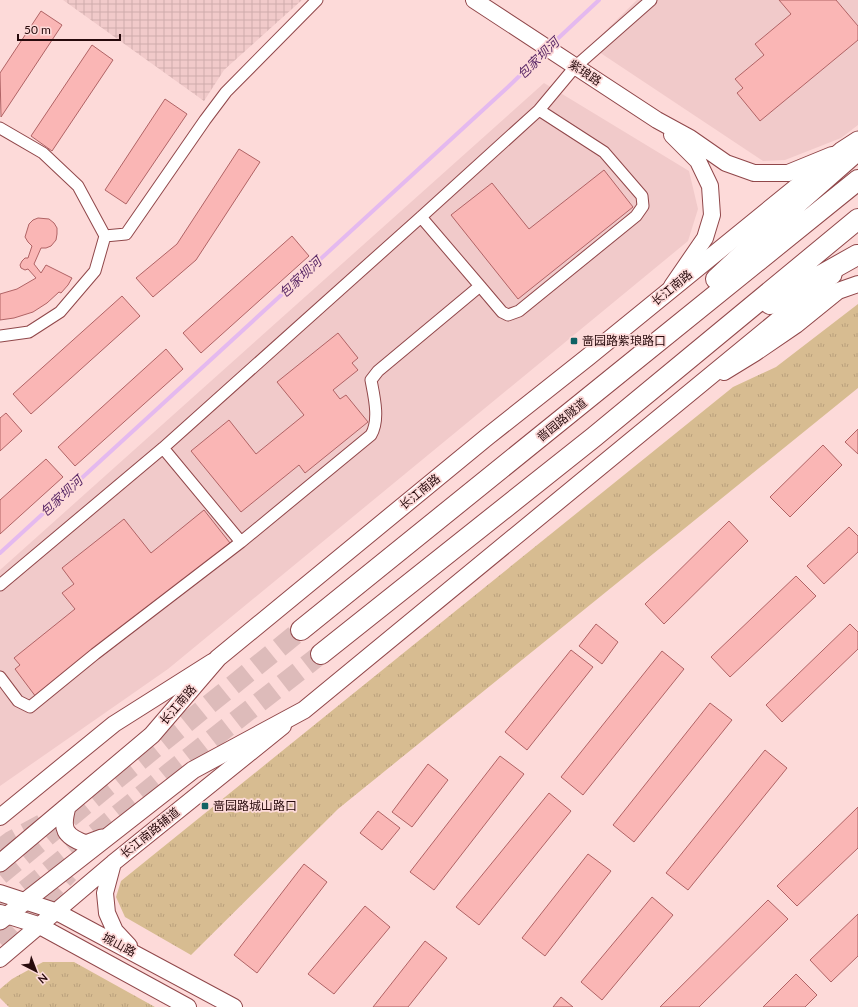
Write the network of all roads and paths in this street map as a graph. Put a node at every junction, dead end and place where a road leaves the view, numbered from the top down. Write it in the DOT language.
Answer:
graph roads {
  1 [pos="318,0"];
  2 [pos="474,0"];
  3 [pos="651,0"];
  4 [pos="575,67"];
  5 [pos="539,110"];
  6 [pos="657,120"];
  7 [pos="0,128"];
  8 [pos="858,140"];
  9 [pos="850,150"];
  10 [pos="858,180"];
  11 [pos="421,216"];
  12 [pos="858,219"];
  13 [pos="105,236"];
  14 [pos="858,255"];
  15 [pos="858,284"];
  16 [pos="480,286"];
  17 [pos="668,291"];
  18 [pos="0,336"];
  19 [pos="696,389"];
  20 [pos="594,437"];
  21 [pos="163,448"];
  22 [pos="413,540"];
  23 [pos="241,542"];
  24 [pos="0,585"];
  25 [pos="301,630"];
  26 [pos="321,654"];
  27 [pos="218,658"];
  28 [pos="0,677"];
  29 [pos="304,710"];
  30 [pos="67,807"];
  31 [pos="0,817"];
  32 [pos="113,833"];
  33 [pos="0,863"];
  34 [pos="113,863"];
  35 [pos="0,893"];
  36 [pos="25,902"];
  37 [pos="55,911"];
  38 [pos="2,917"];
  39 [pos="38,925"];
  40 [pos="140,957"];
  41 [pos="0,959"];
  42 [pos="188,1007"];
  43 [pos="234,1007"];
  1 -- 13 [label="street"];
  2 -- 4 [label="street, 紫琅路"];
  3 -- 4 [label="street"];
  4 -- 5 [label="street"];
  4 -- 6 [label="street, 紫琅路"];
  5 -- 11 [label="street"];
  5 -- 16 [label="street"];
  6 -- 9 [label="street"];
  6 -- 17 [label="street"];
  7 -- 13 [label="street"];
  8 -- 9 [label="main road, 长江南路"];
  9 -- 17 [label="main road, 长江南路"];
  9 -- 22 [label="highway"];
  10 -- 22 [label="highway, 啬园路隧道"];
  11 -- 16 [label="street"];
  11 -- 21 [label="street"];
  12 -- 20 [label="highway"];
  13 -- 18 [label="street"];
  14 -- 19 [label="main road"];
  14 -- 20 [label="highway"];
  15 -- 19 [label="street"];
  16 -- 23 [label="street"];
  17 -- 27 [label="main road, 长江南路"];
  19 -- 29 [label="main road"];
  20 -- 26 [label="highway"];
  21 -- 23 [label="street"];
  21 -- 24 [label="street"];
  22 -- 25 [label="highway, 啬园路隧道"];
  23 -- 28 [label="street"];
  27 -- 30 [label="main road, 长江南路"];
  27 -- 31 [label="street"];
  29 -- 32 [label="main road"];
  29 -- 34 [label="street, 长江南路辅道"];
  30 -- 32 [label="main road"];
  30 -- 33 [label="main road, 长江南路"];
  32 -- 36 [label="main road"];
  34 -- 37 [label="street, 长江南路辅道"];
  34 -- 40 [label="street"];
  35 -- 36 [label="street, 城山路"];
  36 -- 37 [label="street, 城山路"];
  36 -- 38 [label="main road"];
  37 -- 39 [label="street, 长江南路辅道"];
  37 -- 40 [label="street, 城山路"];
  38 -- 39 [label="street, 城山路"];
  39 -- 41 [label="street, 长江南路辅道"];
  39 -- 42 [label="street, 城山路"];
  40 -- 43 [label="street, 城山路"];
}
